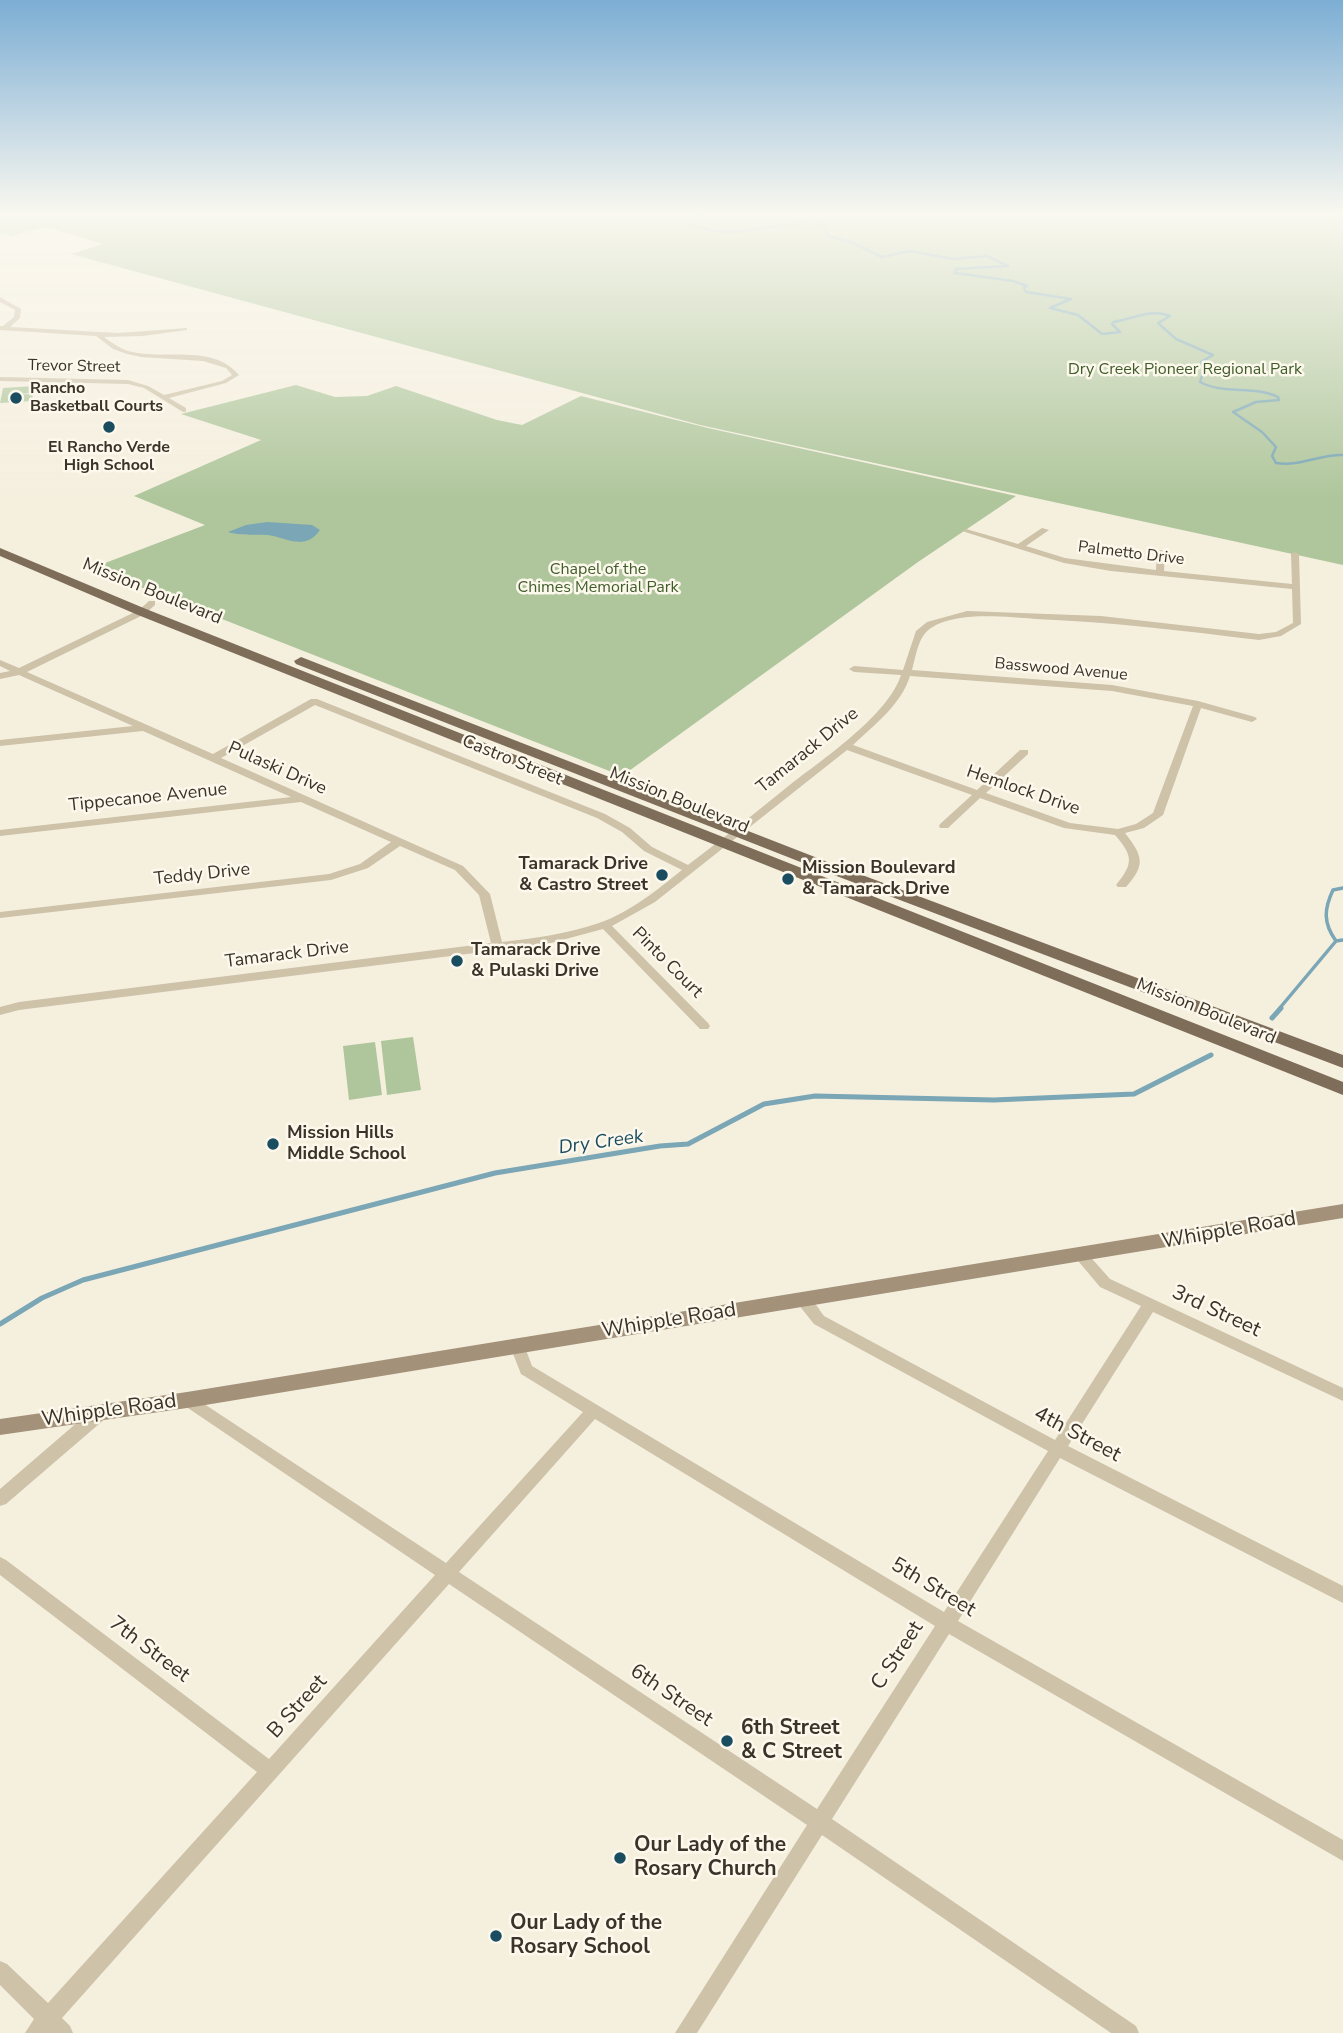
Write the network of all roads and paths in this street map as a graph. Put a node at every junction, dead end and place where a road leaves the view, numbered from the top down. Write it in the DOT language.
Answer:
graph roads {
  1 [pos="16,308"];
  2 [pos="2,328"];
  3 [pos="185,329"];
  4 [pos="95,333"];
  5 [pos="0,379"];
  6 [pos="163,398"];
  7 [pos="183,410"];
  8 [pos="1045,530"];
  9 [pos="966,531"];
  10 [pos="0,540"];
  11 [pos="1019,547"];
  12 [pos="0,552"];
  13 [pos="1161,552"];
  14 [pos="1295,554"];
  15 [pos="1160,572"];
  16 [pos="1297,587"];
  17 [pos="147,608"];
  18 [pos="0,663"];
  19 [pos="854,669"];
  20 [pos="19,672"];
  21 [pos="906,674"];
  22 [pos="0,676"];
  23 [pos="1198,704"];
  24 [pos="1252,719"];
  25 [pos="144,728"];
  26 [pos="0,743"];
  27 [pos="846,746"];
  28 [pos="1024,752"];
  29 [pos="212,759"];
  30 [pos="978,794"];
  31 [pos="299,799"];
  32 [pos="944,826"];
  33 [pos="0,832"];
  34 [pos="1118,832"];
  35 [pos="730,836"];
  36 [pos="398,842"];
  37 [pos="689,870"];
  38 [pos="1122,885"];
  39 [pos="0,915"];
  40 [pos="604,925"];
  41 [pos="497,946"];
  42 [pos="0,1011"];
  43 [pos="704,1026"];
  44 [pos="1343,1062"];
  45 [pos="1343,1089"];
  46 [pos="1342,1212"];
  47 [pos="1081,1256"];
  48 [pos="801,1299"];
  49 [pos="1150,1304"];
  50 [pos="518,1346"];
  51 [pos="1343,1395"];
  52 [pos="187,1400"];
  53 [pos="103,1410"];
  54 [pos="594,1410"];
  55 [pos="0,1427"];
  56 [pos="1058,1449"];
  57 [pos="0,1499"];
  58 [pos="0,1565"];
  59 [pos="447,1574"];
  60 [pos="1343,1595"];
  61 [pos="946,1623"];
  62 [pos="270,1772"];
  63 [pos="819,1822"];
  64 [pos="1343,1851"];
  65 [pos="0,1971"];
  66 [pos="49,2028"];
  67 [pos="685,2033"];
  68 [pos="1129,2033"];
  1 -- 2 [label="street"];
  2 -- 4 [label="street"];
  3 -- 4 [label="street"];
  4 -- 6 [label="street"];
  5 -- 6 [label="street, Trevor Street"];
  6 -- 7 [label="street, Trevor Street"];
  8 -- 11 [label="street"];
  9 -- 11 [label="street, Palmetto Drive"];
  10 -- 17 [label="main road, Mission Boulevard"];
  11 -- 15 [label="street, Palmetto Drive"];
  12 -- 17 [label="main road, Mission Boulevard"];
  13 -- 15 [label="street"];
  14 -- 16 [label="street, Tamarack Drive"];
  15 -- 16 [label="street, Palmetto Drive"];
  16 -- 21 [label="street, Tamarack Drive"];
  17 -- 20 [label="street"];
  17 -- 35 [label="main road, Mission Boulevard"];
  18 -- 20 [label="street, Pulaski Drive"];
  19 -- 21 [label="street, Basswood Avenue"];
  20 -- 22 [label="street"];
  20 -- 25 [label="street, Pulaski Drive"];
  21 -- 23 [label="street, Basswood Avenue"];
  21 -- 27 [label="street, Tamarack Drive"];
  23 -- 24 [label="street, Basswood Avenue"];
  23 -- 34 [label="street, Hemlock Drive"];
  25 -- 26 [label="street"];
  25 -- 29 [label="street, Pulaski Drive"];
  27 -- 30 [label="street, Hemlock Drive"];
  27 -- 35 [label="street, Tamarack Drive"];
  28 -- 30 [label="street"];
  29 -- 31 [label="street, Pulaski Drive"];
  29 -- 37 [label="street, Castro Street"];
  30 -- 32 [label="street"];
  30 -- 34 [label="street, Hemlock Drive"];
  31 -- 33 [label="street, Tippecanoe Avenue"];
  31 -- 36 [label="street, Pulaski Drive"];
  34 -- 38 [label="street"];
  35 -- 37 [label="street, Tamarack Drive"];
  35 -- 44 [label="main road, Mission Boulevard"];
  35 -- 45 [label="main road, Mission Boulevard"];
  36 -- 39 [label="street, Teddy Drive"];
  36 -- 41 [label="street, Pulaski Drive"];
  37 -- 40 [label="street, Tamarack Drive"];
  40 -- 41 [label="street, Tamarack Drive"];
  40 -- 43 [label="street, Pinto Court"];
  41 -- 42 [label="street, Tamarack Drive"];
  46 -- 47 [label="main road, Whipple Road"];
  47 -- 48 [label="main road, Whipple Road"];
  47 -- 49 [label="street, 3rd Street"];
  48 -- 50 [label="main road, Whipple Road"];
  48 -- 56 [label="street, 4th Street"];
  49 -- 51 [label="street, 3rd Street"];
  49 -- 56 [label="street, C Street"];
  50 -- 52 [label="main road, Whipple Road"];
  50 -- 54 [label="street, 5th Street"];
  52 -- 53 [label="main road, Whipple Road"];
  52 -- 59 [label="street, 6th Street"];
  53 -- 55 [label="main road, Whipple Road"];
  53 -- 57 [label="street"];
  54 -- 59 [label="street, B Street"];
  54 -- 61 [label="street, 5th Street"];
  56 -- 60 [label="street, 4th Street"];
  56 -- 61 [label="street, C Street"];
  58 -- 62 [label="street, 7th Street"];
  59 -- 62 [label="street, B Street"];
  59 -- 63 [label="street, 6th Street"];
  61 -- 63 [label="street, C Street"];
  61 -- 64 [label="street, 5th Street"];
  62 -- 66 [label="street, B Street"];
  63 -- 67 [label="street, C Street"];
  63 -- 68 [label="street, 6th Street"];
  65 -- 66 [label="street"];
}
